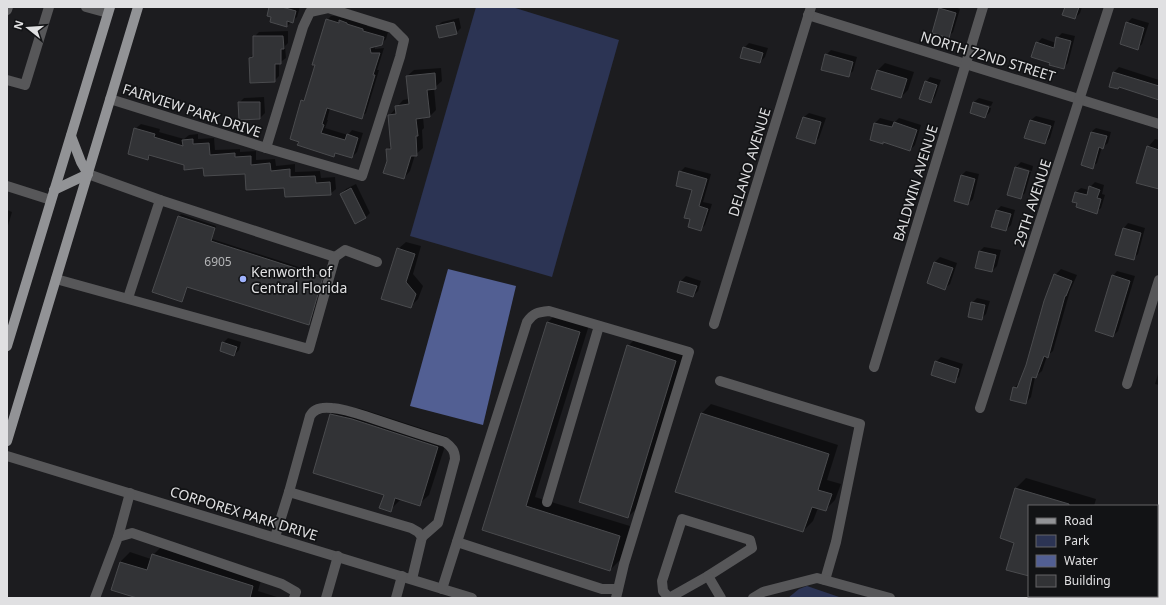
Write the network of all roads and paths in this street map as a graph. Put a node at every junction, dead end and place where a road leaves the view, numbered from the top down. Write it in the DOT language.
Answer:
graph roads {
  1 [pos="8,7"];
  2 [pos="49,7"];
  3 [pos="86,7"];
  4 [pos="138,7"];
  5 [pos="983,7"];
  6 [pos="1109,7"];
  7 [pos="7,10"];
  8 [pos="109,10"];
  9 [pos="809,11"];
  10 [pos="966,64"];
  11 [pos="7,80"];
  12 [pos="110,99"];
  13 [pos="1080,99"];
  14 [pos="1159,124"];
  15 [pos="71,136"];
  16 [pos="266,148"];
  17 [pos="88,174"];
  18 [pos="7,186"];
  19 [pos="53,195"];
  20 [pos="160,200"];
  21 [pos="335,257"];
  22 [pos="377,262"];
  23 [pos="56,279"];
  24 [pos="1159,280"];
  25 [pos="128,298"];
  26 [pos="714,324"];
  27 [pos="600,326"];
  28 [pos="7,346"];
  29 [pos="874,367"];
  30 [pos="720,381"];
  31 [pos="1127,384"];
  32 [pos="980,408"];
  33 [pos="7,442"];
  34 [pos="7,456"];
  35 [pos="289,492"];
  36 [pos="130,493"];
  37 [pos="547,502"];
  38 [pos="118,537"];
  39 [pos="275,537"];
  40 [pos="422,537"];
  41 [pos="457,542"];
  42 [pos="338,556"];
  43 [pos="708,576"];
  44 [pos="407,578"];
  45 [pos="824,580"];
  46 [pos="442,589"];
  47 [pos="617,593"];
  48 [pos="95,598"];
  49 [pos="294,598"];
  50 [pos="326,598"];
  51 [pos="396,598"];
  52 [pos="472,598"];
  53 [pos="721,598"];
  54 [pos="753,598"];
  55 [pos="890,598"];
  1 -- 7 [label="street"];
  2 -- 11 [label="street"];
  3 -- 8 [label="street"];
  4 -- 12 [label="main road"];
  5 -- 10 [label="street, BALDWIN AVENUE"];
  6 -- 13 [label="street, 29TH AVENUE"];
  8 -- 15 [label="main road"];
  9 -- 10 [label="street, NORTH 72ND STREET"];
  9 -- 26 [label="street, DELANO AVENUE"];
  10 -- 13 [label="street, NORTH 72ND STREET"];
  10 -- 29 [label="street, BALDWIN AVENUE"];
  12 -- 16 [label="street, FAIRVIEW PARK DRIVE"];
  12 -- 17 [label="main road"];
  13 -- 14 [label="street, NORTH 72ND STREET"];
  13 -- 32 [label="street, 29TH AVENUE"];
  15 -- 17 [label="main road"];
  15 -- 19 [label="main road"];
  16 -- 16 [label="street, FAIRVIEW PARK DRIVE"];
  17 -- 19 [label="main road"];
  17 -- 20 [label="street"];
  17 -- 23 [label="main road"];
  18 -- 19 [label="street"];
  19 -- 28 [label="main road"];
  20 -- 21 [label="street"];
  20 -- 25 [label="street"];
  21 -- 22 [label="street"];
  21 -- 25 [label="street"];
  23 -- 25 [label="street"];
  23 -- 33 [label="main road"];
  24 -- 31 [label="street"];
  27 -- 37 [label="street"];
  27 -- 41 [label="street"];
  27 -- 47 [label="street"];
  30 -- 45 [label="street"];
  34 -- 36 [label="street, CORPOREX PARK DRIVE"];
  35 -- 39 [label="street"];
  35 -- 40 [label="street"];
  35 -- 40 [label="street"];
  36 -- 38 [label="street"];
  36 -- 39 [label="street, CORPOREX PARK DRIVE"];
  38 -- 48 [label="street"];
  38 -- 49 [label="street"];
  39 -- 42 [label="street, CORPOREX PARK DRIVE"];
  40 -- 44 [label="street"];
  41 -- 46 [label="street"];
  41 -- 47 [label="street"];
  42 -- 44 [label="street, CORPOREX PARK DRIVE"];
  42 -- 50 [label="street"];
  43 -- 43 [label="street"];
  43 -- 53 [label="street"];
  44 -- 46 [label="street, CORPOREX PARK DRIVE"];
  44 -- 51 [label="street"];
  45 -- 54 [label="street"];
  45 -- 55 [label="street"];
  46 -- 52 [label="street, CORPOREX PARK DRIVE"];
}
